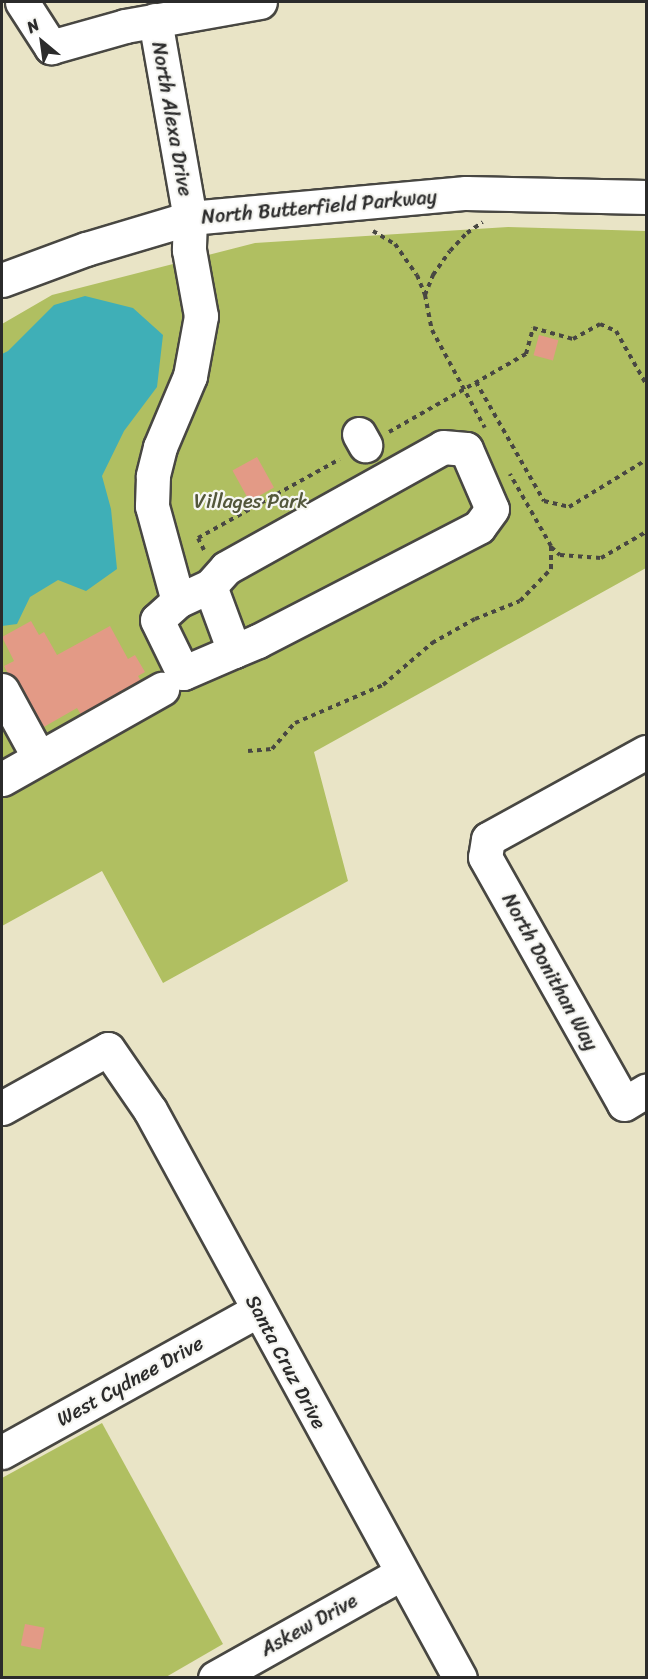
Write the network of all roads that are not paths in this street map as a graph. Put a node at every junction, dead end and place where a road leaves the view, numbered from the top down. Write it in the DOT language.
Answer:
graph roads {
  1 [pos="22,2"];
  2 [pos="260,2"];
  3 [pos="155,20"];
  4 [pos="646,197"];
  5 [pos="190,218"];
  6 [pos="2,280"];
  7 [pos="208,571"];
  8 [pos="178,601"];
  9 [pos="234,651"];
  10 [pos="162,689"];
  11 [pos="2,690"];
  12 [pos="646,752"];
  13 [pos="39,758"];
  14 [pos="2,779"];
  15 [pos="635,1098"];
  16 [pos="2,1108"];
  17 [pos="258,1310"];
  18 [pos="2,1452"];
  19 [pos="402,1573"];
  20 [pos="216,1677"];
  21 [pos="460,1677"];
  1 -- 3 [label="street"];
  2 -- 3 [label="street"];
  3 -- 5 [label="street, North Alexa Drive"];
  4 -- 5 [label="street, North Butterfield Parkway"];
  5 -- 6 [label="street, North Butterfield Parkway"];
  5 -- 8 [label="street, North Alexa Drive"];
  7 -- 8 [label="street"];
  7 -- 9 [label="street"];
  7 -- 9 [label="street"];
  8 -- 9 [label="street"];
  10 -- 13 [label="street"];
  11 -- 13 [label="street"];
  12 -- 15 [label="street, North Donithan Way"];
  13 -- 14 [label="street"];
  16 -- 17 [label="street, Santa Cruz Drive"];
  17 -- 18 [label="street, West Cydnee Drive"];
  17 -- 19 [label="street, Santa Cruz Drive"];
  19 -- 20 [label="street, Askew Drive"];
  19 -- 21 [label="street, Santa Cruz Drive"];
}
